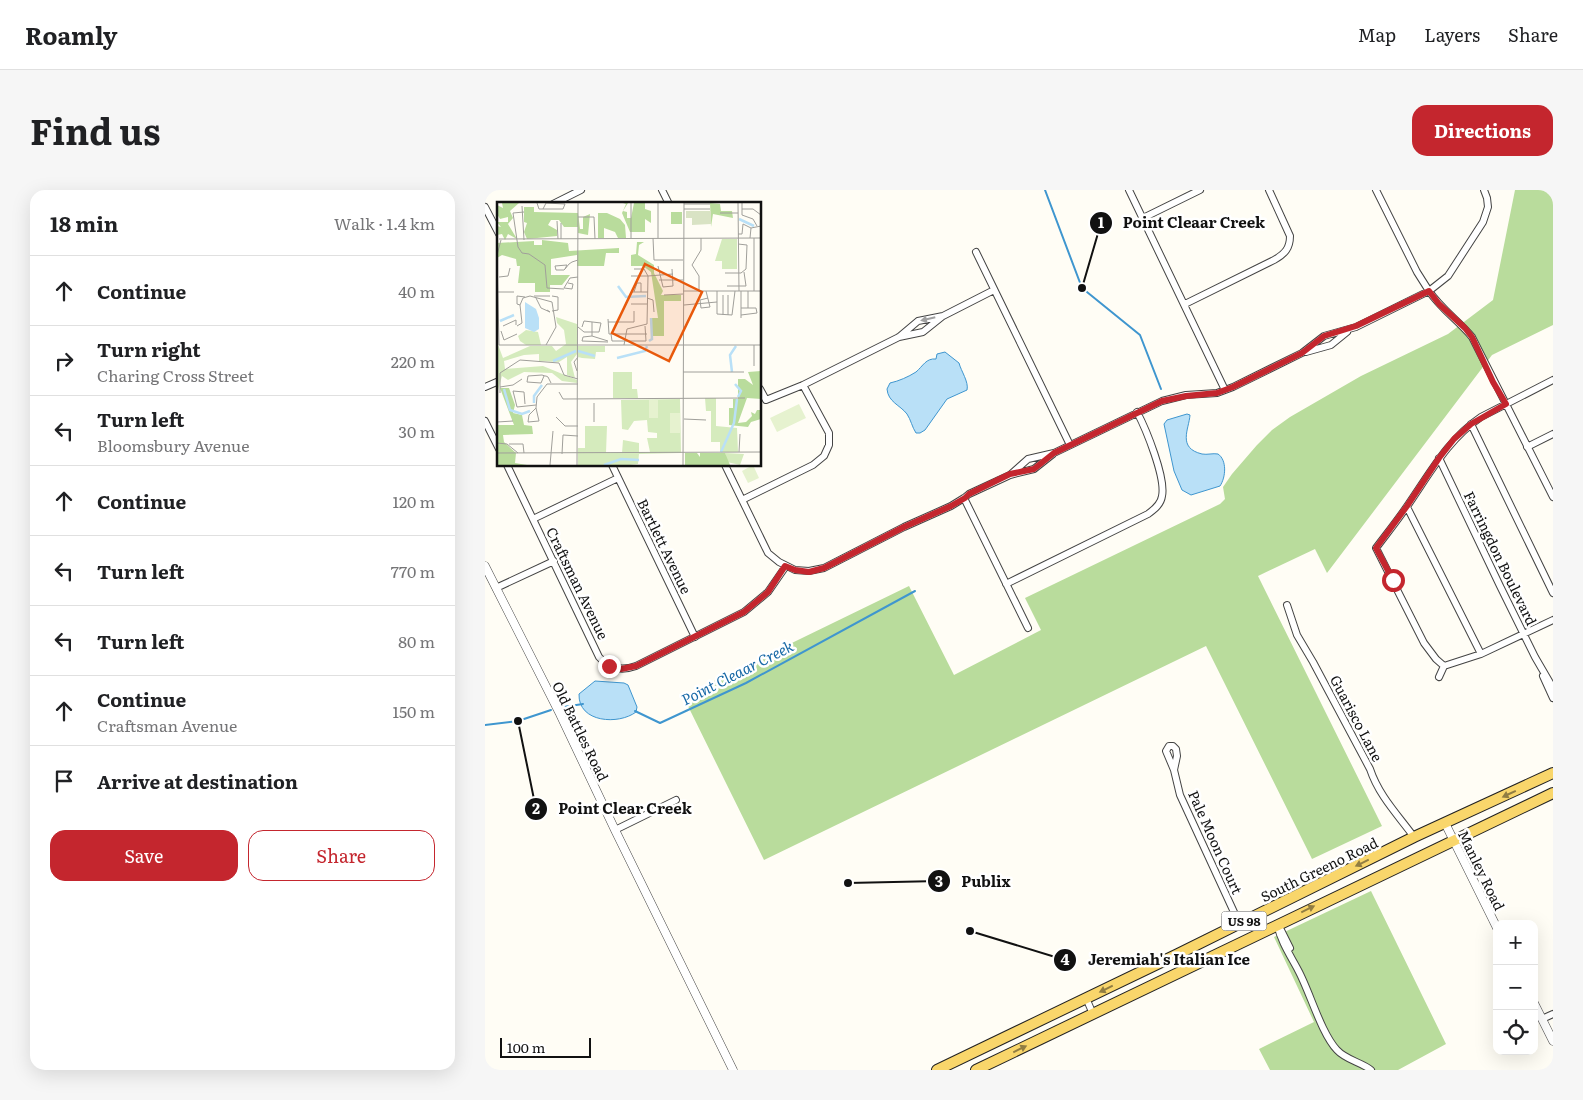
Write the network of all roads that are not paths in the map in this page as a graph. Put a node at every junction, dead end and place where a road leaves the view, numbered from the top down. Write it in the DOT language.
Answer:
graph roads {
  1 [pos="581,190"];
  2 [pos="662,190"];
  3 [pos="1129,190"];
  4 [pos="1200,190"];
  5 [pos="1269,190"];
  6 [pos="1376,190"];
  7 [pos="1484,190"];
  8 [pos="557,202"];
  9 [pos="668,202"];
  10 [pos="485,207"];
  11 [pos="1143,218"];
  12 [pos="497,229"];
  13 [pos="976,252"];
  14 [pos="995,290"];
  15 [pos="1429,291"];
  16 [pos="1185,304"];
  17 [pos="943,316"];
  18 [pos="1356,326"];
  19 [pos="899,337"];
  20 [pos="1302,353"];
  21 [pos="1553,380"];
  22 [pos="497,382"];
  23 [pos="803,385"];
  24 [pos="485,387"];
  25 [pos="1225,390"];
  26 [pos="763,401"];
  27 [pos="1506,404"];
  28 [pos="1137,412"];
  29 [pos="485,421"];
  30 [pos="1471,424"];
  31 [pos="1553,434"];
  32 [pos="497,445"];
  33 [pos="1070,445"];
  34 [pos="1527,448"];
  35 [pos="1054,453"];
  36 [pos="1439,458"];
  37 [pos="507,466"];
  38 [pos="612,466"];
  39 [pos="725,466"];
  40 [pos="1010,474"];
  41 [pos="618,478"];
  42 [pos="1553,497"];
  43 [pos="965,498"];
  44 [pos="742,500"];
  45 [pos="1407,506"];
  46 [pos="533,519"];
  47 [pos="553,561"];
  48 [pos="485,566"];
  49 [pos="785,566"];
  50 [pos="1006,584"];
  51 [pos="496,588"];
  52 [pos="1553,593"];
  53 [pos="1287,605"];
  54 [pos="1553,620"];
  55 [pos="1028,628"];
  56 [pos="1524,634"];
  57 [pos="695,637"];
  58 [pos="1481,654"];
  59 [pos="1444,666"];
  60 [pos="1541,670"];
  61 [pos="1439,677"];
  62 [pos="1553,688"];
  63 [pos="1553,698"];
  64 [pos="1174,770"];
  65 [pos="1553,773"];
  66 [pos="1553,793"];
  67 [pos="676,800"];
  68 [pos="1445,823"];
  69 [pos="615,830"];
  70 [pos="1414,837"];
  71 [pos="1453,840"];
  72 [pos="1493,920"];
  73 [pos="1239,923"];
  74 [pos="1277,924"];
  75 [pos="1086,998"];
  76 [pos="1538,1010"];
  77 [pos="1093,1014"];
  78 [pos="1553,1014"];
  79 [pos="1542,1019"];
  80 [pos="1553,1041"];
  81 [pos="733,1070"];
  82 [pos="937,1070"];
  83 [pos="976,1070"];
  84 [pos="1370,1070"];
  1 -- 8 [label="street"];
  2 -- 9 [label="street"];
  3 -- 11 [label="street"];
  4 -- 11 [label="street"];
  5 -- 16 [label="street"];
  6 -- 15 [label="street"];
  7 -- 15 [label="street"];
  10 -- 12 [label="street"];
  11 -- 16 [label="street"];
  13 -- 14 [label="street"];
  14 -- 17 [label="street"];
  14 -- 33 [label="street"];
  15 -- 18 [label="street"];
  15 -- 27 [label="street"];
  16 -- 25 [label="street"];
  17 -- 19 [label="street"];
  17 -- 19 [label="street, one-way"];
  18 -- 20 [label="street"];
  18 -- 20 [label="street"];
  19 -- 23 [label="street"];
  20 -- 25 [label="street"];
  21 -- 27 [label="street"];
  22 -- 24 [label="street"];
  23 -- 26 [label="street"];
  23 -- 44 [label="street"];
  25 -- 28 [label="street"];
  27 -- 30 [label="street"];
  27 -- 34 [label="street"];
  28 -- 33 [label="street"];
  28 -- 50 [label="street"];
  29 -- 32 [label="street"];
  30 -- 36 [label="street"];
  30 -- 52 [label="street"];
  31 -- 34 [label="street"];
  33 -- 35 [label="street"];
  34 -- 42 [label="street"];
  35 -- 40 [label="street"];
  35 -- 40 [label="street"];
  36 -- 45 [label="street"];
  36 -- 56 [label="street, Farringdon Boulevard"];
  37 -- 46 [label="street, Craftsman Avenue"];
  38 -- 41 [label="street, Bartlett Avenue"];
  39 -- 44 [label="street"];
  40 -- 43 [label="street"];
  41 -- 46 [label="street"];
  41 -- 57 [label="street, Bartlett Avenue"];
  43 -- 49 [label="street"];
  43 -- 50 [label="street"];
  44 -- 49 [label="street"];
  45 -- 58 [label="street"];
  45 -- 59 [label="street"];
  46 -- 47 [label="street, Craftsman Avenue"];
  47 -- 51 [label="street"];
  47 -- 57 [label="street, Craftsman Avenue"];
  48 -- 51 [label="street, Old Battles Road"];
  49 -- 57 [label="street, Craftsman Avenue"];
  50 -- 55 [label="street"];
  51 -- 69 [label="street, Old Battles Road"];
  53 -- 70 [label="street, Guarisco Lane"];
  54 -- 56 [label="street"];
  56 -- 58 [label="street"];
  56 -- 60 [label="street, Farringdon Boulevard"];
  58 -- 59 [label="street"];
  59 -- 61 [label="street"];
  60 -- 62 [label="street, Farringdon Boulevard"];
  60 -- 63 [label="street, Farringdon Boulevard"];
  64 -- 73 [label="street, Pale Moon Court"];
  65 -- 68 [label="main road, South Greeno Road / US 98, one-way"];
  66 -- 71 [label="main road, US 98"];
  67 -- 69 [label="street"];
  68 -- 70 [label="main road, South Greeno Road / US 98"];
  68 -- 71 [label="street, Manley Road"];
  69 -- 81 [label="street, Old Battles Road"];
  70 -- 73 [label="main road, South Greeno Road / US 98, one-way"];
  71 -- 72 [label="street, Manley Road"];
  74 -- 71 [label="main road, US 98, one-way"];
  73 -- 75 [label="main road, South Greeno Road / US 98, one-way"];
  74 -- 77 [label="main road, US 98"];
  74 -- 84 [label="street"];
  75 -- 77 [label="street"];
  75 -- 82 [label="main road, South Greeno Road / US 98"];
  76 -- 79 [label="street"];
  83 -- 77 [label="main road, US 98, one-way"];
  78 -- 79 [label="street"];
  79 -- 80 [label="street"];
}
